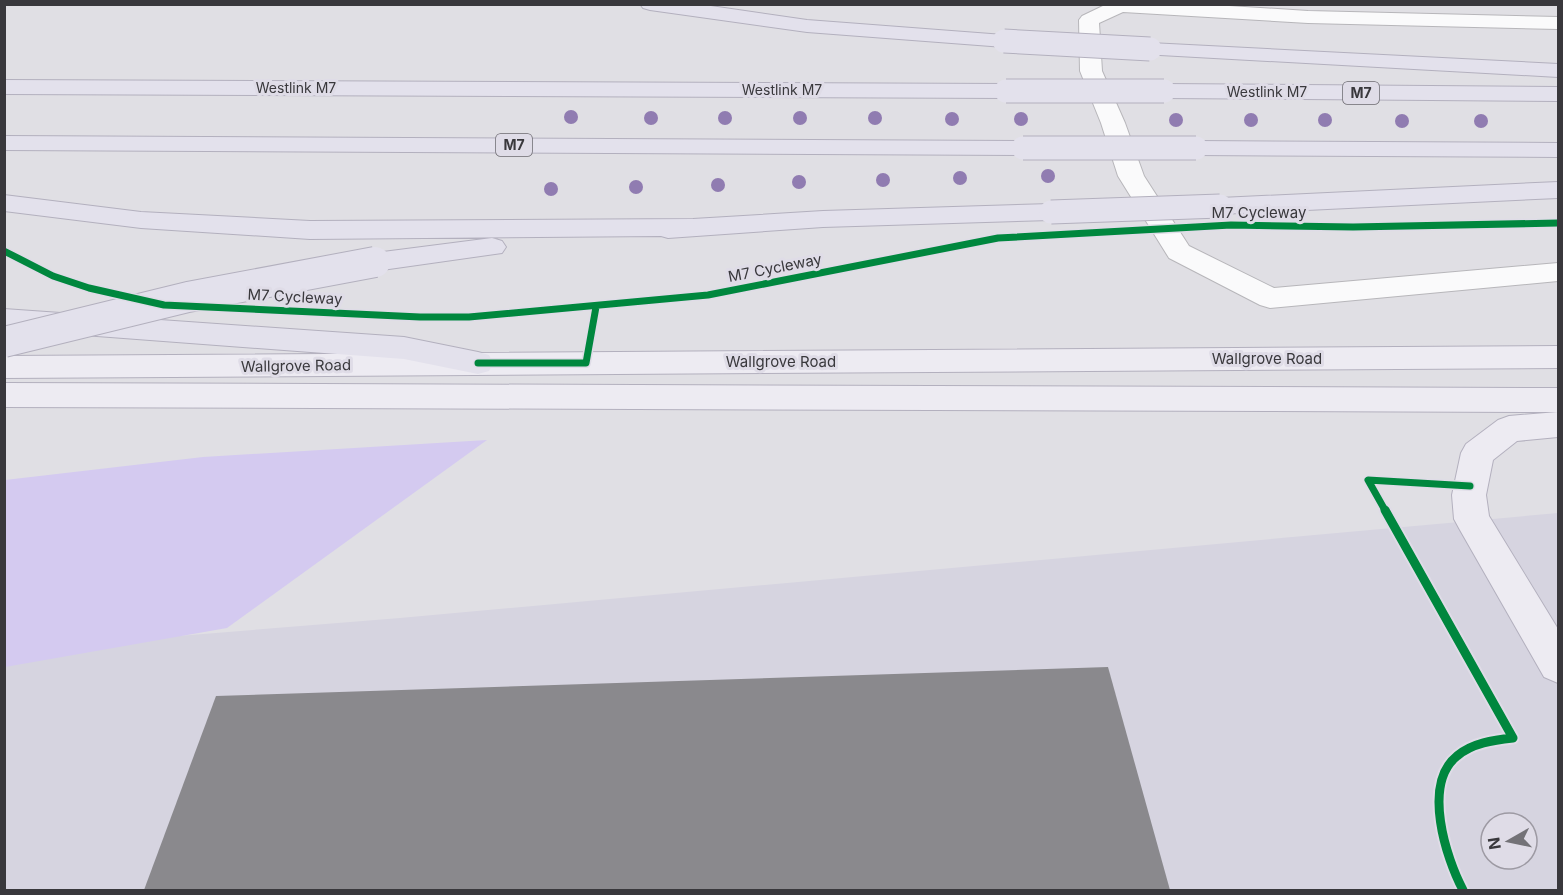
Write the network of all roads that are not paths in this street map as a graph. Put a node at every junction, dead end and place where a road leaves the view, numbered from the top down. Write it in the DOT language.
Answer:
graph roads {
  1 [pos="650,4"];
  2 [pos="1558,23"];
  3 [pos="1558,70"];
  4 [pos="4,87"];
  5 [pos="1558,94"];
  6 [pos="4,143"];
  7 [pos="1558,150"];
  8 [pos="1558,190"];
  9 [pos="4,203"];
  10 [pos="691,226"];
  11 [pos="1558,272"];
  12 [pos="4,319"];
  13 [pos="4,342"];
  14 [pos="1558,357"];
  15 [pos="478,363"];
  16 [pos="4,367"];
  17 [pos="4,395"];
  18 [pos="1558,400"];
  19 [pos="1558,425"];
  20 [pos="1558,664"];
  1 -- 3 [label="highway, bridge"];
  2 -- 11 [label="lane"];
  4 -- 5 [label="highway, Westlink M7 / M7, bridge"];
  6 -- 7 [label="highway, M7, bridge"];
  8 -- 10 [label="highway, bridge"];
  9 -- 10 [label="highway"];
  10 -- 13 [label="highway, bridge"];
  12 -- 15 [label="highway"];
  14 -- 15 [label="main road, Wallgrove Road"];
  15 -- 16 [label="main road, Wallgrove Road"];
  17 -- 18 [label="main road, Wallgrove Road"];
  19 -- 20 [label="main road"];
}
